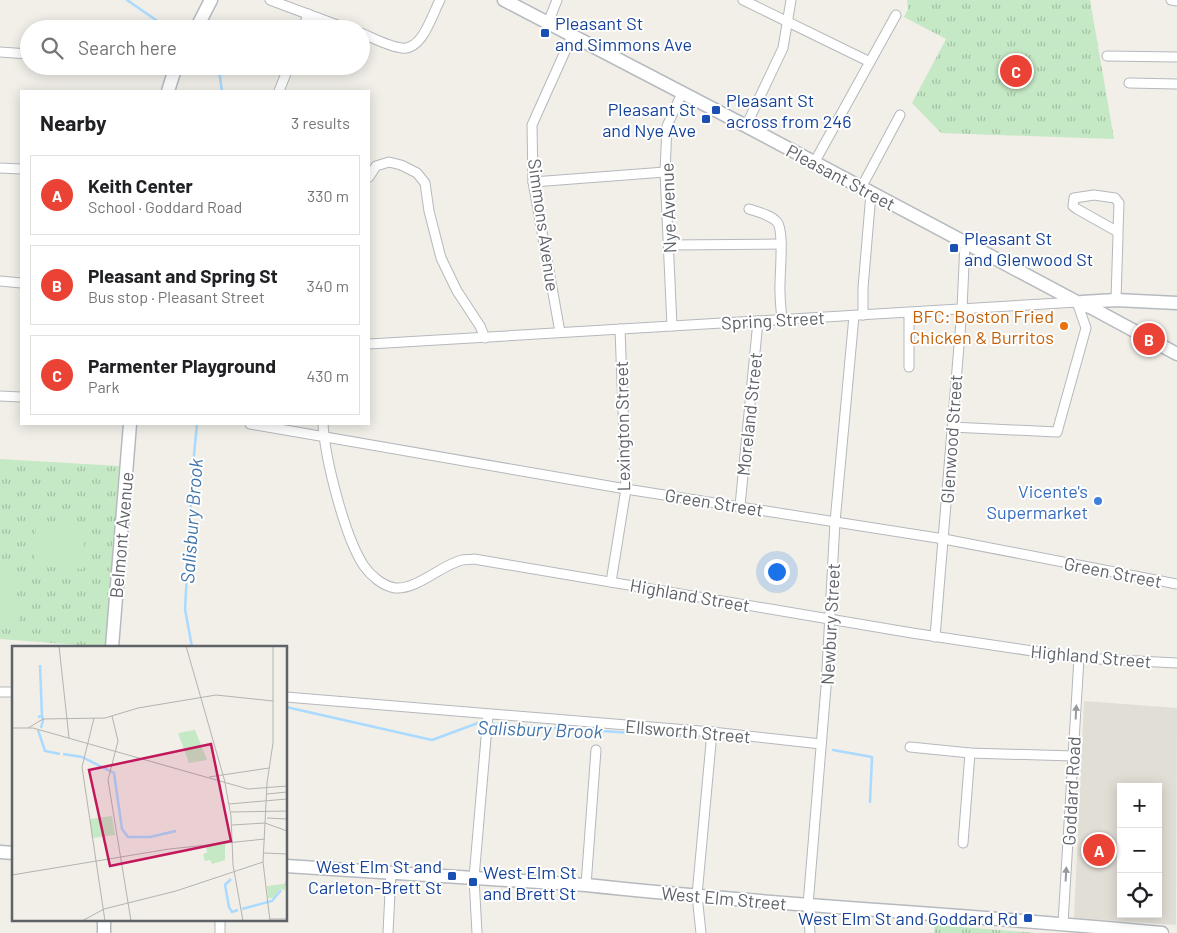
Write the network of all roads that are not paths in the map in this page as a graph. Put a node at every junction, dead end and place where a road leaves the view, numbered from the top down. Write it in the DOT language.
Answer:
graph roads {
  1 [pos="211,0"];
  2 [pos="270,0"];
  3 [pos="440,0"];
  4 [pos="504,0"];
  5 [pos="557,0"];
  6 [pos="743,0"];
  7 [pos="791,0"];
  8 [pos="1171,0"];
  9 [pos="1177,1"];
  10 [pos="308,14"];
  11 [pos="896,15"];
  12 [pos="201,20"];
  13 [pos="306,20"];
  14 [pos="324,20"];
  15 [pos="787,21"];
  16 [pos="548,23"];
  17 [pos="572,36"];
  18 [pos="370,37"];
  19 [pos="0,52"];
  20 [pos="20,53"];
  21 [pos="1108,56"];
  22 [pos="1177,57"];
  23 [pos="870,62"];
  24 [pos="172,75"];
  25 [pos="286,75"];
  26 [pos="1129,84"];
  27 [pos="1177,84"];
  28 [pos="168,90"];
  29 [pos="280,90"];
  30 [pos="682,94"];
  31 [pos="900,115"];
  32 [pos="746,126"];
  33 [pos="814,164"];
  34 [pos="0,168"];
  35 [pos="20,169"];
  36 [pos="665,172"];
  37 [pos="370,175"];
  38 [pos="534,182"];
  39 [pos="866,190"];
  40 [pos="749,209"];
  41 [pos="1118,232"];
  42 [pos="965,242"];
  43 [pos="781,244"];
  44 [pos="670,245"];
  45 [pos="0,281"];
  46 [pos="20,282"];
  47 [pos="1116,300"];
  48 [pos="1077,302"];
  49 [pos="1177,304"];
  50 [pos="962,309"];
  51 [pos="909,313"];
  52 [pos="859,315"];
  53 [pos="782,319"];
  54 [pos="758,321"];
  55 [pos="672,326"];
  56 [pos="620,329"];
  57 [pos="560,332"];
  58 [pos="484,338"];
  59 [pos="370,344"];
  60 [pos="1177,354"];
  61 [pos="909,367"];
  62 [pos="0,396"];
  63 [pos="20,397"];
  64 [pos="130,425"];
  65 [pos="256,425"];
  66 [pos="323,425"];
  67 [pos="952,427"];
  68 [pos="324,436"];
  69 [pos="626,489"];
  70 [pos="740,506"];
  71 [pos="835,522"];
  72 [pos="944,539"];
  73 [pos="611,582"];
  74 [pos="1177,584"];
  75 [pos="831,619"];
  76 [pos="935,637"];
  77 [pos="112,646"];
  78 [pos="1079,658"];
  79 [pos="1177,664"];
  80 [pos="288,697"];
  81 [pos="487,721"];
  82 [pos="712,732"];
  83 [pos="821,744"];
  84 [pos="910,747"];
  85 [pos="596,750"];
  86 [pos="970,753"];
  87 [pos="1073,756"];
  88 [pos="963,842"];
  89 [pos="288,866"];
  90 [pos="391,872"];
  91 [pos="474,878"];
  92 [pos="586,885"];
  93 [pos="697,895"];
  94 [pos="808,904"];
  95 [pos="104,920"];
  96 [pos="220,920"];
  97 [pos="1063,923"];
  98 [pos="104,933"];
  99 [pos="220,933"];
  100 [pos="388,933"];
  101 [pos="477,933"];
  102 [pos="701,933"];
  103 [pos="810,933"];
  104 [pos="1162,933"];
  1 -- 12 [label="street"];
  2 -- 10 [label="street"];
  3 -- 18 [label="street"];
  4 -- 16 [label="street, Pleasant Street"];
  5 -- 16 [label="street"];
  6 -- 15 [label="street"];
  7 -- 15 [label="street"];
  8 -- 9 [label="street"];
  10 -- 13 [label="street"];
  10 -- 14 [label="street"];
  11 -- 23 [label="street"];
  15 -- 23 [label="street"];
  15 -- 32 [label="street"];
  16 -- 17 [label="street, Pleasant Street"];
  17 -- 30 [label="street, Pleasant Street"];
  17 -- 38 [label="street, Simmons Avenue"];
  19 -- 20 [label="street"];
  21 -- 22 [label="street"];
  23 -- 33 [label="street"];
  24 -- 28 [label="street"];
  25 -- 29 [label="street"];
  26 -- 27 [label="street"];
  30 -- 32 [label="street, Pleasant Street"];
  30 -- 36 [label="street, Nye Avenue"];
  31 -- 39 [label="street"];
  32 -- 33 [label="street, Pleasant Street"];
  33 -- 39 [label="street, Pleasant Street"];
  34 -- 35 [label="street"];
  36 -- 38 [label="street"];
  36 -- 44 [label="street, Nye Avenue"];
  37 -- 58 [label="street"];
  38 -- 57 [label="street, Simmons Avenue"];
  39 -- 42 [label="street, Pleasant Street"];
  39 -- 52 [label="street, Newbury Street"];
  40 -- 43 [label="street"];
  41 -- 41 [label="street"];
  41 -- 47 [label="street"];
  42 -- 48 [label="street, Pleasant Street"];
  42 -- 50 [label="street, Glenwood Street"];
  43 -- 44 [label="street"];
  43 -- 53 [label="street"];
  44 -- 55 [label="street, Nye Avenue"];
  45 -- 46 [label="street"];
  47 -- 48 [label="street, Spring Street"];
  47 -- 49 [label="street, Spring Street"];
  48 -- 50 [label="street, Spring Street"];
  48 -- 60 [label="street, Pleasant Street"];
  48 -- 67 [label="street"];
  50 -- 51 [label="street, Spring Street"];
  50 -- 67 [label="street, Glenwood Street"];
  51 -- 52 [label="street, Spring Street"];
  51 -- 61 [label="street"];
  52 -- 53 [label="street, Spring Street"];
  52 -- 71 [label="street, Newbury Street"];
  53 -- 54 [label="street, Spring Street"];
  54 -- 55 [label="street, Spring Street"];
  54 -- 70 [label="street, Moreland Street"];
  55 -- 56 [label="street, Spring Street"];
  56 -- 57 [label="street, Spring Street"];
  56 -- 69 [label="street, Lexington Street"];
  57 -- 58 [label="street, Spring Street"];
  58 -- 59 [label="street, Spring Street"];
  62 -- 63 [label="street"];
  64 -- 77 [label="street, Belmont Avenue"];
  65 -- 68 [label="street, Green Street"];
  66 -- 68 [label="street, Highland Street"];
  67 -- 72 [label="street, Glenwood Street"];
  68 -- 69 [label="street, Green Street"];
  68 -- 73 [label="street, Highland Street"];
  69 -- 70 [label="street, Green Street"];
  69 -- 73 [label="street, Lexington Street"];
  70 -- 71 [label="street, Green Street"];
  71 -- 72 [label="street, Green Street"];
  71 -- 75 [label="street, Newbury Street"];
  72 -- 74 [label="street, Green Street"];
  72 -- 76 [label="street, Glenwood Street"];
  73 -- 75 [label="street, Highland Street"];
  75 -- 76 [label="street, Highland Street"];
  75 -- 83 [label="street, Newbury Street"];
  76 -- 78 [label="street, Highland Street"];
  78 -- 79 [label="street, Highland Street"];
  87 -- 78 [label="street, Goddard Road, one-way"];
  80 -- 81 [label="street, Ellsworth Street"];
  81 -- 82 [label="street, Ellsworth Street"];
  81 -- 91 [label="street"];
  82 -- 83 [label="street, Ellsworth Street"];
  82 -- 93 [label="street"];
  83 -- 94 [label="street, Newbury Street"];
  84 -- 86 [label="street"];
  85 -- 92 [label="street"];
  86 -- 87 [label="street"];
  86 -- 88 [label="street"];
  97 -- 87 [label="street, Goddard Road, one-way"];
  89 -- 90 [label="street, West Elm Street"];
  90 -- 91 [label="street, West Elm Street"];
  90 -- 100 [label="street"];
  91 -- 92 [label="street, West Elm Street"];
  91 -- 101 [label="street"];
  92 -- 93 [label="street, West Elm Street"];
  93 -- 94 [label="street, West Elm Street"];
  93 -- 102 [label="street"];
  94 -- 97 [label="street, West Elm Street"];
  94 -- 103 [label="street, Newbury Street"];
  95 -- 98 [label="street"];
  96 -- 99 [label="street"];
  97 -- 104 [label="street, West Elm Street"];
}
